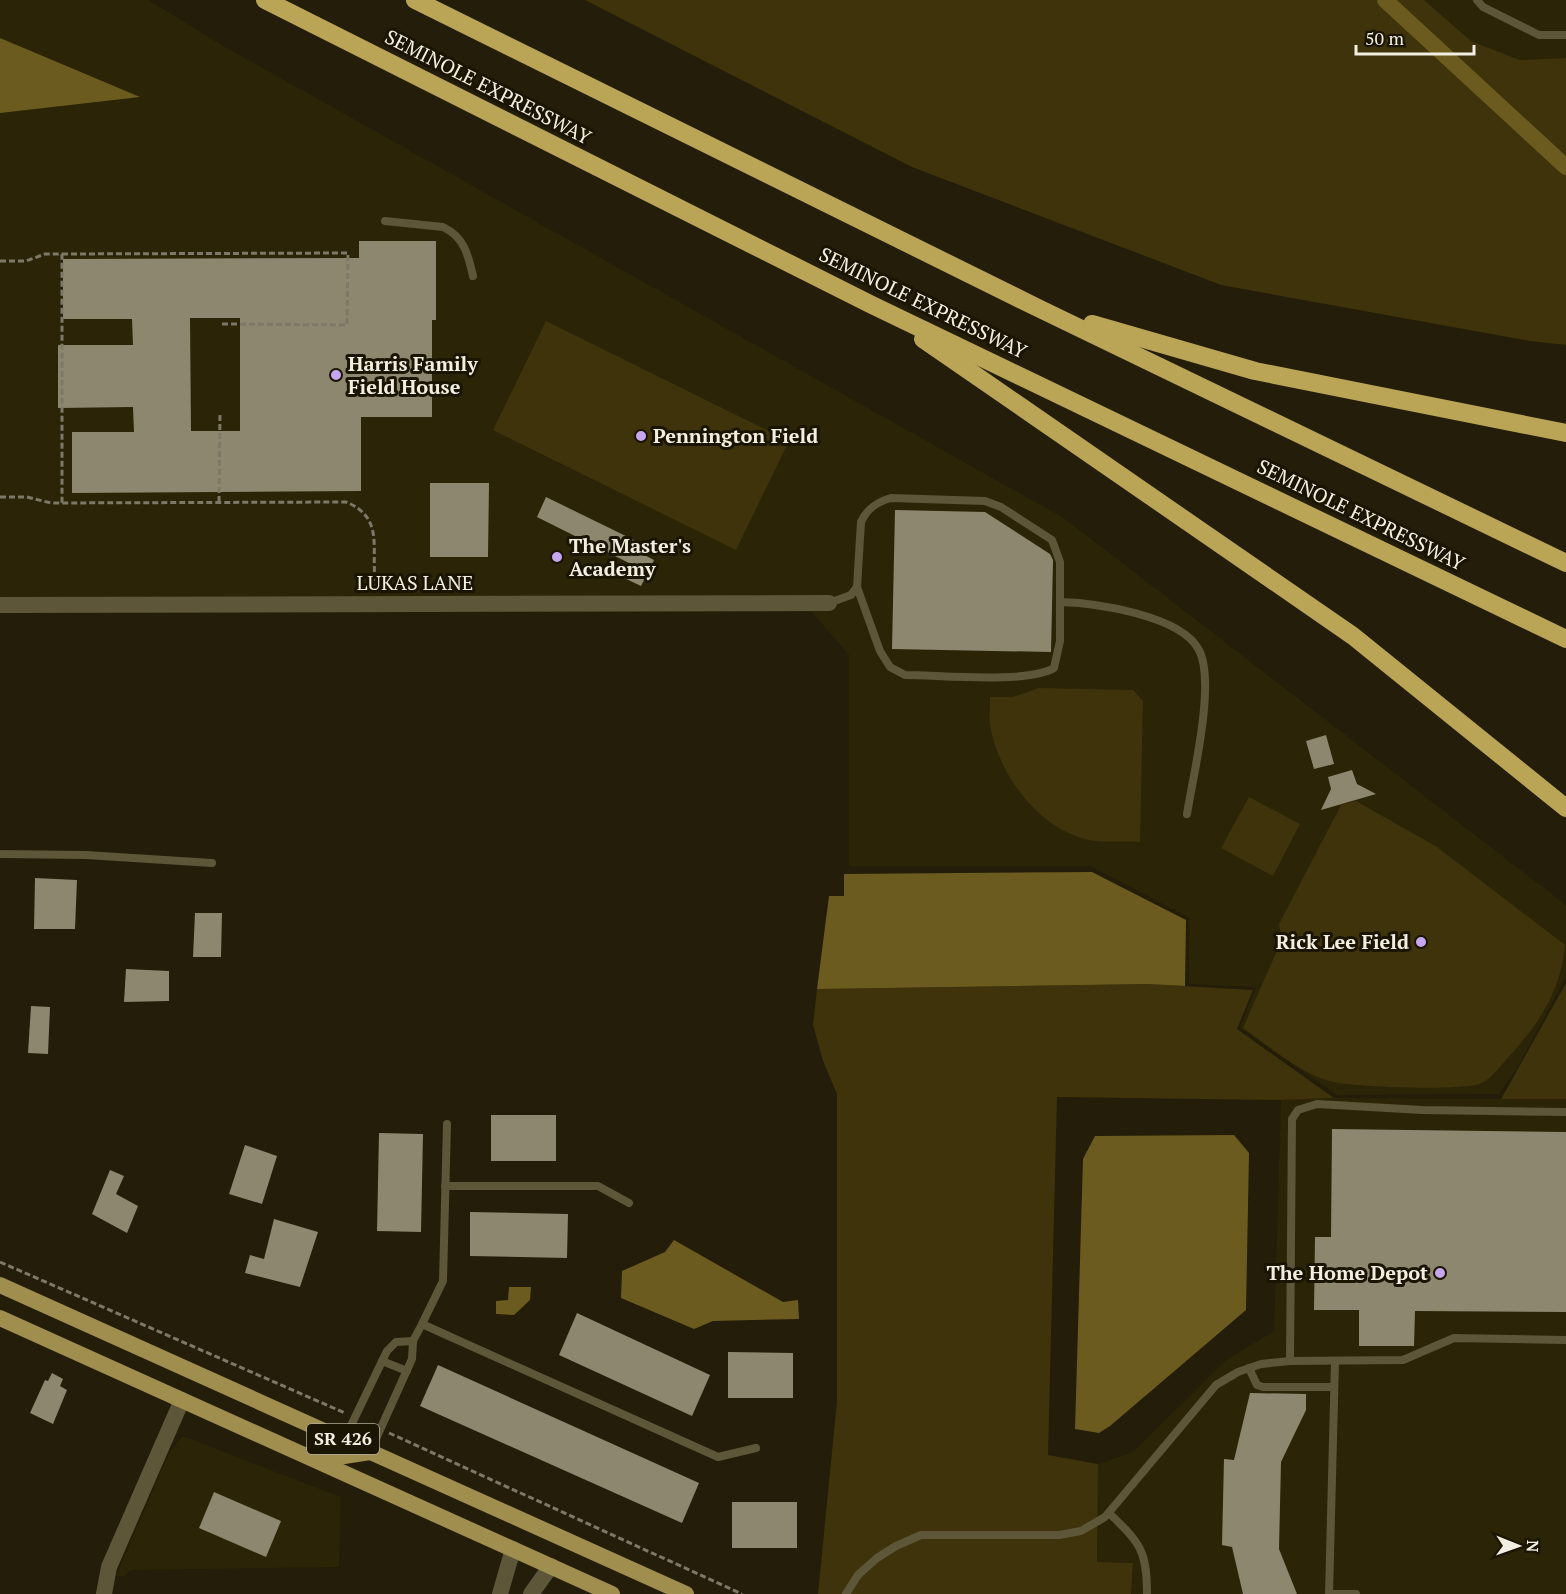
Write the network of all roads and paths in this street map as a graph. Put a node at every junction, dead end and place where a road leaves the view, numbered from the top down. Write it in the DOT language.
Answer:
graph roads {
  1 [pos="265,0"];
  2 [pos="415,0"];
  3 [pos="1477,0"];
  4 [pos="1566,35"];
  5 [pos="385,221"];
  6 [pos="62,254"];
  7 [pos="0,261"];
  8 [pos="473,276"];
  9 [pos="872,305"];
  10 [pos="1036,307"];
  11 [pos="222,324"];
  12 [pos="220,413"];
  13 [pos="1566,433"];
  14 [pos="0,497"];
  15 [pos="219,502"];
  16 [pos="62,503"];
  17 [pos="1566,563"];
  18 [pos="857,587"];
  19 [pos="379,592"];
  20 [pos="1059,602"];
  21 [pos="829,603"];
  22 [pos="0,605"];
  23 [pos="1566,639"];
  24 [pos="1566,808"];
  25 [pos="1187,814"];
  26 [pos="0,854"];
  27 [pos="212,863"];
  28 [pos="1566,1112"];
  29 [pos="447,1124"];
  30 [pos="445,1186"];
  31 [pos="630,1203"];
  32 [pos="0,1262"];
  33 [pos="0,1285"];
  34 [pos="0,1318"];
  35 [pos="422,1324"];
  36 [pos="1566,1340"];
  37 [pos="413,1341"];
  38 [pos="382,1361"];
  39 [pos="1290,1361"];
  40 [pos="1335,1362"];
  41 [pos="1249,1368"];
  42 [pos="407,1371"];
  43 [pos="1335,1387"];
  44 [pos="182,1400"];
  45 [pos="346,1414"];
  46 [pos="392,1434"];
  47 [pos="344,1440"];
  48 [pos="756,1448"];
  49 [pos="293,1450"];
  50 [pos="370,1452"];
  51 [pos="1109,1513"];
  52 [pos="513,1549"];
  53 [pos="551,1566"];
  54 [pos="104,1594"];
  55 [pos="500,1594"];
  56 [pos="531,1594"];
  57 [pos="612,1594"];
  58 [pos="686,1594"];
  59 [pos="742,1594"];
  60 [pos="846,1594"];
  61 [pos="1147,1594"];
  62 [pos="1329,1594"];
  63 [pos="1356,1594"];
  1 -- 9 [label="highway, SEMINOLE EXPRESSWAY"];
  2 -- 10 [label="highway"];
  3 -- 4 [label="lane"];
  5 -- 8 [label="lane"];
  6 -- 7 [label="path"];
  6 -- 11 [label="path"];
  6 -- 16 [label="path"];
  9 -- 23 [label="highway, SEMINOLE EXPRESSWAY"];
  9 -- 24 [label="highway"];
  10 -- 13 [label="highway"];
  10 -- 17 [label="highway"];
  12 -- 15 [label="path"];
  14 -- 16 [label="path"];
  15 -- 16 [label="path"];
  15 -- 19 [label="path"];
  18 -- 20 [label="lane"];
  18 -- 20 [label="lane"];
  18 -- 21 [label="lane"];
  20 -- 25 [label="lane"];
  21 -- 22 [label="street, LUKAS LANE"];
  26 -- 27 [label="lane"];
  28 -- 39 [label="lane"];
  29 -- 30 [label="lane"];
  30 -- 31 [label="lane"];
  30 -- 35 [label="lane"];
  32 -- 45 [label="path"];
  33 -- 47 [label="main road, SR 426"];
  34 -- 44 [label="main road, SR 426"];
  35 -- 37 [label="lane"];
  35 -- 48 [label="lane"];
  36 -- 40 [label="lane"];
  37 -- 38 [label="lane"];
  37 -- 42 [label="lane"];
  38 -- 42 [label="lane"];
  38 -- 47 [label="lane"];
  39 -- 40 [label="lane"];
  39 -- 41 [label="lane"];
  40 -- 43 [label="lane"];
  41 -- 43 [label="lane"];
  41 -- 51 [label="lane"];
  42 -- 50 [label="lane"];
  43 -- 62 [label="lane"];
  44 -- 49 [label="main road, SR 426"];
  44 -- 54 [label="street"];
  46 -- 59 [label="path"];
  47 -- 50 [label="main road, SR 426"];
  49 -- 50 [label="main road"];
  49 -- 52 [label="main road, SR 426"];
  50 -- 58 [label="main road, SR 426"];
  51 -- 60 [label="lane"];
  51 -- 61 [label="lane"];
  52 -- 53 [label="main road, SR 426"];
  52 -- 55 [label="street"];
  53 -- 56 [label="street"];
  53 -- 57 [label="main road, SR 426"];
  62 -- 63 [label="lane"];
}
